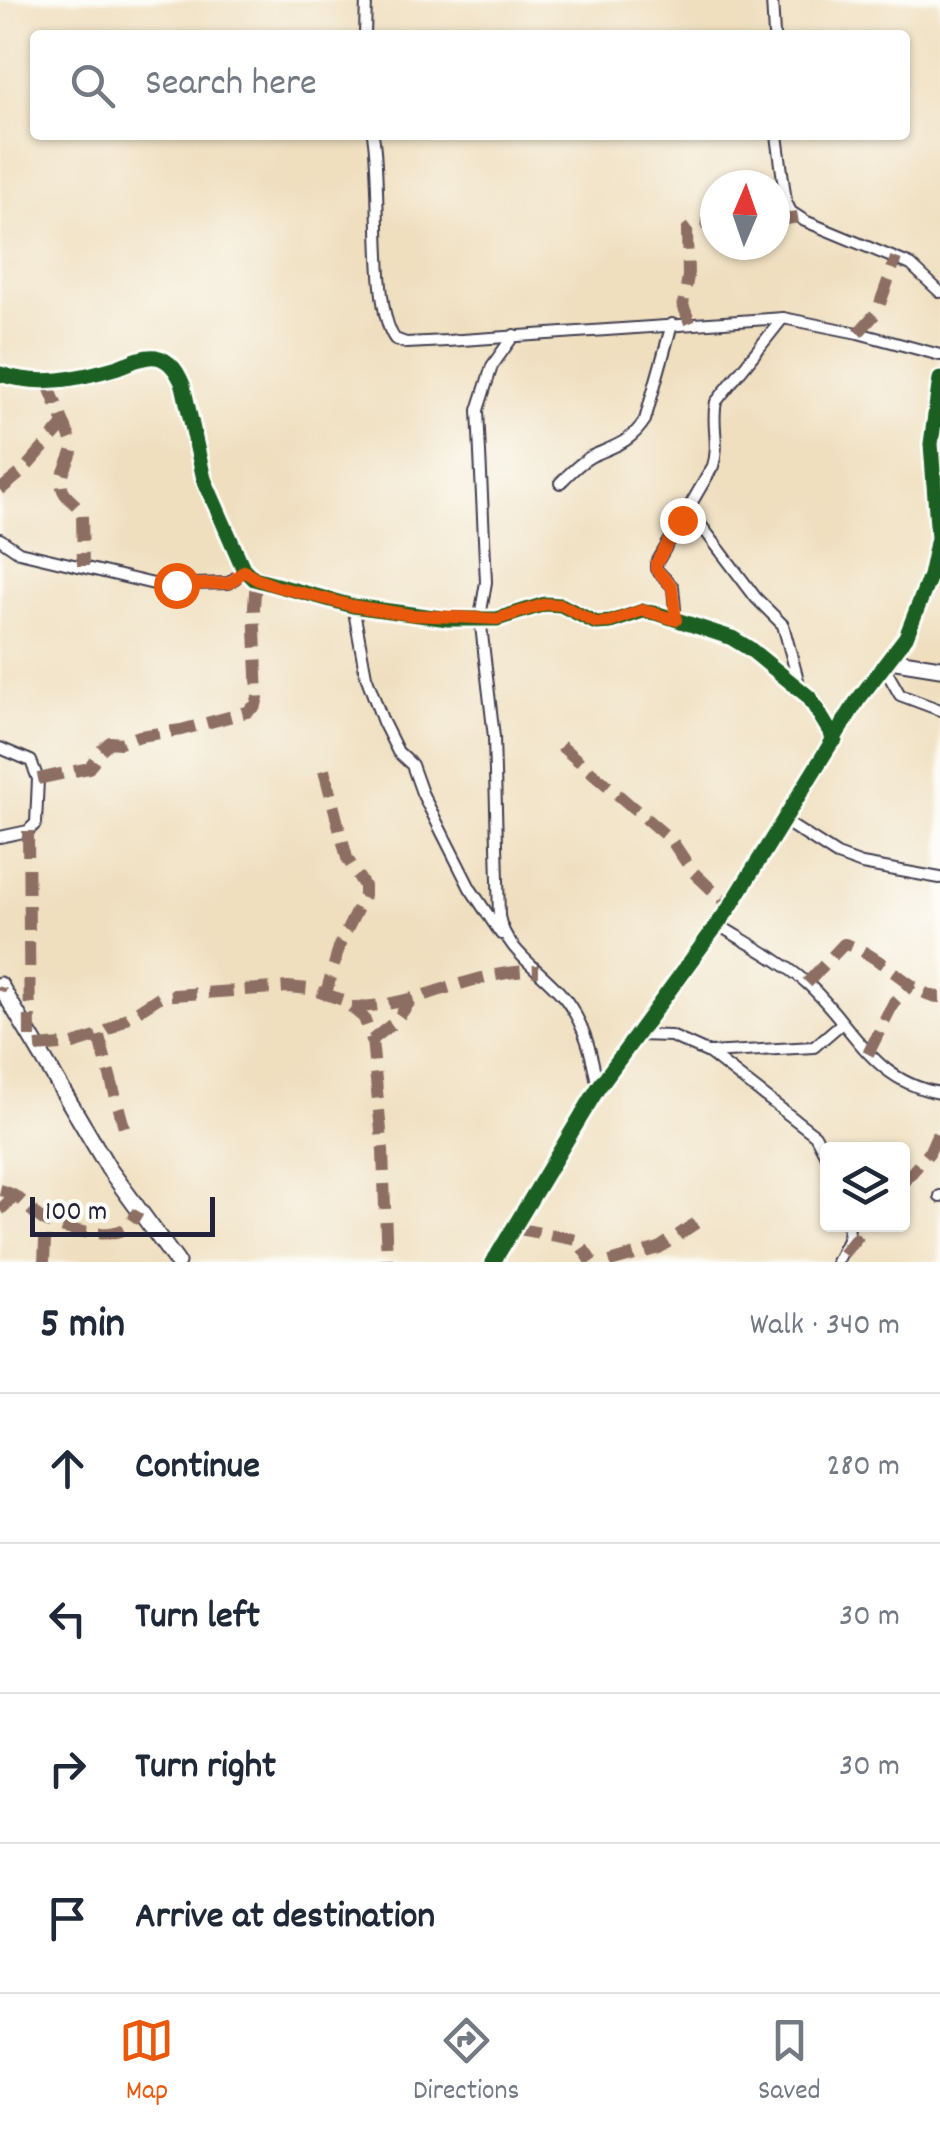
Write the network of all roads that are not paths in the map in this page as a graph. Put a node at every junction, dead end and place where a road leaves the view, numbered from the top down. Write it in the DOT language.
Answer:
graph roads {
  1 [pos="366,0"];
  2 [pos="772,0"];
  3 [pos="365,30"];
  4 [pos="774,30"];
  5 [pos="374,140"];
  6 [pos="778,140"];
  7 [pos="940,292"];
  8 [pos="783,318"];
  9 [pos="672,324"];
  10 [pos="514,336"];
  11 [pos="940,355"];
  12 [pos="0,374"];
  13 [pos="940,379"];
  14 [pos="560,482"];
  15 [pos="690,506"];
  16 [pos="0,538"];
  17 [pos="244,571"];
  18 [pos="353,606"];
  19 [pos="480,617"];
  20 [pos="676,620"];
  21 [pos="887,663"];
  22 [pos="940,668"];
  23 [pos="801,688"];
  24 [pos="940,710"];
  25 [pos="835,740"];
  26 [pos="0,748"];
  27 [pos="784,821"];
  28 [pos="0,837"];
  29 [pos="940,878"];
  30 [pos="717,924"];
  31 [pos="506,938"];
  32 [pos="0,985"];
  33 [pos="842,1023"];
  34 [pos="637,1035"];
  35 [pos="710,1053"];
  36 [pos="598,1088"];
  37 [pos="940,1093"];
  38 [pos="820,1144"];
  39 [pos="848,1232"];
  40 [pos="177,1262"];
  41 [pos="493,1262"];
  42 [pos="837,1262"];
  1 -- 3 [label="street"];
  2 -- 4 [label="street"];
  5 -- 10 [label="street"];
  6 -- 7 [label="street"];
  8 -- 9 [label="street"];
  8 -- 11 [label="street"];
  8 -- 15 [label="street"];
  9 -- 10 [label="street"];
  9 -- 14 [label="street"];
  10 -- 19 [label="street"];
  12 -- 17 [label="street"];
  13 -- 21 [label="street"];
  15 -- 20 [label="street"];
  15 -- 23 [label="street"];
  16 -- 17 [label="street"];
  17 -- 18 [label="street"];
  18 -- 19 [label="street"];
  18 -- 31 [label="street"];
  19 -- 20 [label="street"];
  19 -- 31 [label="street"];
  20 -- 23 [label="street"];
  21 -- 22 [label="street"];
  21 -- 24 [label="street"];
  21 -- 25 [label="street"];
  23 -- 25 [label="street"];
  25 -- 27 [label="street"];
  26 -- 28 [label="street"];
  27 -- 29 [label="street"];
  27 -- 30 [label="street"];
  30 -- 33 [label="street"];
  30 -- 34 [label="street"];
  31 -- 36 [label="street"];
  32 -- 40 [label="street"];
  33 -- 35 [label="street"];
  33 -- 37 [label="street"];
  34 -- 35 [label="street"];
  34 -- 36 [label="street"];
  35 -- 38 [label="street"];
  36 -- 41 [label="street"];
  39 -- 42 [label="street"];
}
